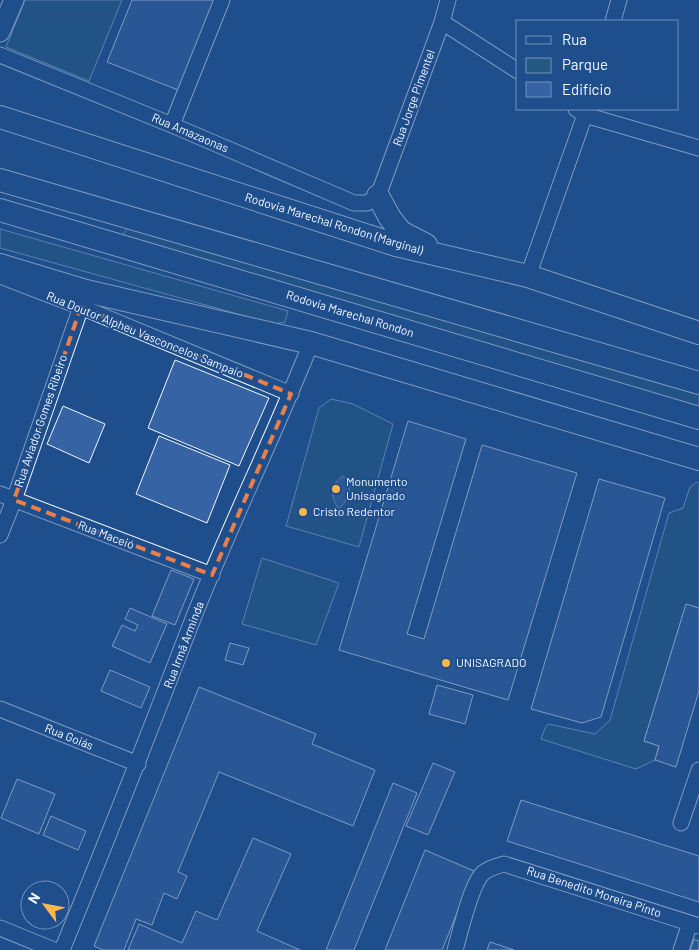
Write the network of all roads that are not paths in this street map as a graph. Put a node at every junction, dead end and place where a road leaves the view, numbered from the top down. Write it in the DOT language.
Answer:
graph roads {
  1 [pos="14,0"];
  2 [pos="222,0"];
  3 [pos="448,0"];
  4 [pos="619,0"];
  5 [pos="613,20"];
  6 [pos="442,22"];
  7 [pos="0,32"];
  8 [pos="0,55"];
  9 [pos="516,70"];
  10 [pos="583,111"];
  11 [pos="0,116"];
  12 [pos="172,125"];
  13 [pos="699,148"];
  14 [pos="0,180"];
  15 [pos="378,196"];
  16 [pos="0,210"];
  17 [pos="453,259"];
  18 [pos="0,266"];
  19 [pos="0,276"];
  20 [pos="528,276"];
  21 [pos="81,308"];
  22 [pos="699,333"];
  23 [pos="311,343"];
  24 [pos="699,383"];
  25 [pos="290,394"];
  26 [pos="699,418"];
  27 [pos="699,459"];
  28 [pos="7,497"];
  29 [pos="0,535"];
  30 [pos="212,575"];
  31 [pos="0,709"];
  32 [pos="138,764"];
  33 [pos="699,770"];
  34 [pos="681,823"];
  35 [pos="694,924"];
  36 [pos="0,928"];
  37 [pos="54,950"];
  38 [pos="62,950"];
  39 [pos="455,950"];
  40 [pos="681,950"];
  1 -- 7 [label="main road"];
  2 -- 12 [label="street"];
  3 -- 6 [label="street, Rua Jorge Pimentel"];
  4 -- 5 [label="street"];
  6 -- 9 [label="street"];
  6 -- 15 [label="street, Rua Jorge Pimentel"];
  8 -- 12 [label="street, Rua Amazaonas"];
  10 -- 13 [label="street"];
  10 -- 20 [label="street"];
  11 -- 17 [label="highway, Rodovia Marechal Rondon (Marginal)"];
  12 -- 15 [label="street, Rua Amazaonas"];
  14 -- 24 [label="highway"];
  15 -- 17 [label="highway"];
  16 -- 26 [label="highway, Rodovia Marechal Rondon"];
  17 -- 20 [label="highway, Rodovia Marechal Rondon (Marginal)"];
  18 -- 23 [label="highway"];
  19 -- 21 [label="street, Rua Doutor Alpheu Vasconcelos Sampaio"];
  20 -- 22 [label="highway, Rodovia Marechal Rondon (Marginal)"];
  21 -- 25 [label="street, Rua Doutor Alpheu Vasconcelos Sampaio"];
  21 -- 28 [label="street, Rua Aviador Gomes Ribeiro"];
  23 -- 25 [label="street, Rua Irmã Arminda"];
  23 -- 27 [label="highway"];
  25 -- 30 [label="street, Rua Irmã Arminda"];
  28 -- 29 [label="street, Rua Aviador Gomes Ribeiro"];
  28 -- 30 [label="street, Rua Maceió"];
  30 -- 32 [label="street, Rua Irmã Arminda"];
  31 -- 32 [label="street, Rua Goiás"];
  32 -- 38 [label="street, Rua Irmã Arminda"];
  33 -- 34 [label="street"];
  35 -- 39 [label="street, Rua Benedito Moreira Pinto"];
  35 -- 40 [label="street"];
  36 -- 37 [label="street"];
}
